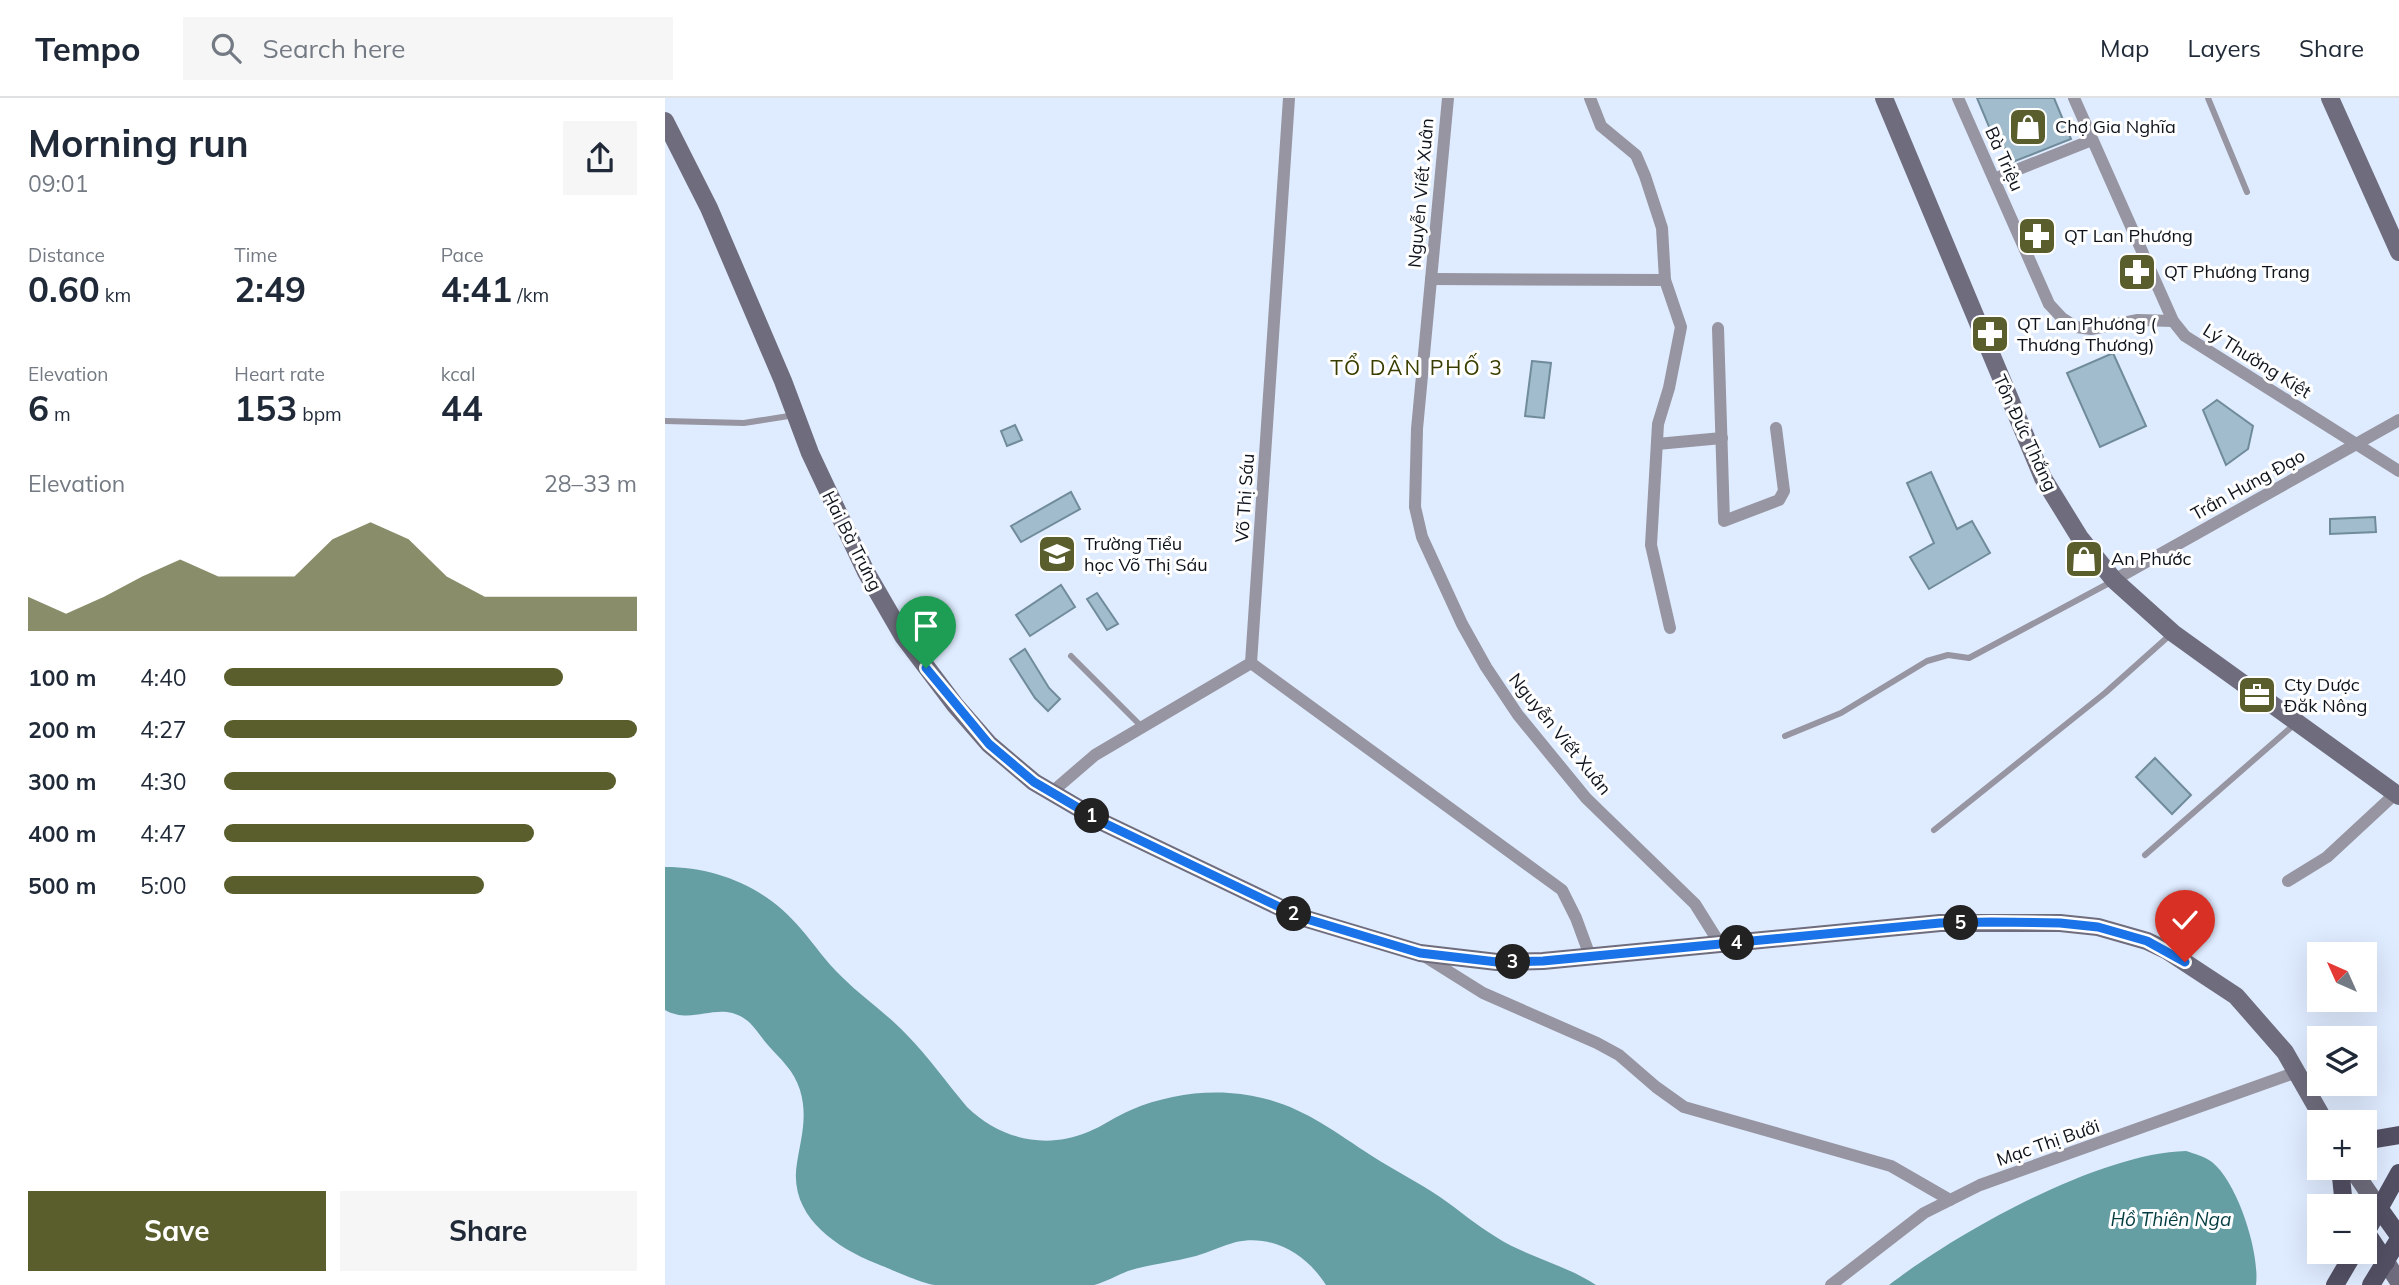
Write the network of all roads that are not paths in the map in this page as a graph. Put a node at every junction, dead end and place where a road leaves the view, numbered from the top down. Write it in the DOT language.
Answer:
graph roads {
  1 [pos="1289,98"];
  2 [pos="1448,98"];
  3 [pos="1590,98"];
  4 [pos="1884,98"];
  5 [pos="1958,98"];
  6 [pos="2074,98"];
  7 [pos="2208,98"];
  8 [pos="2330,98"];
  9 [pos="665,121"];
  10 [pos="2092,140"];
  11 [pos="1994,179"];
  12 [pos="2247,192"];
  13 [pos="2399,251"];
  14 [pos="1431,279"];
  15 [pos="1665,280"];
  16 [pos="2173,321"];
  17 [pos="1718,328"];
  18 [pos="796,415"];
  19 [pos="2399,420"];
  20 [pos="665,421"];
  21 [pos="1776,428"];
  22 [pos="1721,438"];
  23 [pos="1657,444"];
  24 [pos="2356,444"];
  25 [pos="2399,471"];
  26 [pos="2114,580"];
  27 [pos="1670,628"];
  28 [pos="2173,633"];
  29 [pos="1071,656"];
  30 [pos="1251,663"];
  31 [pos="2297,722"];
  32 [pos="1144,729"];
  33 [pos="1785,736"];
  34 [pos="1052,792"];
  35 [pos="2397,795"];
  36 [pos="1934,830"];
  37 [pos="2145,855"];
  38 [pos="2288,881"];
  39 [pos="1720,944"];
  40 [pos="1420,953"];
  41 [pos="1590,956"];
  42 [pos="2297,1072"];
  43 [pos="2318,1110"];
  44 [pos="2399,1135"];
  45 [pos="2377,1139"];
  46 [pos="2399,1173"];
  47 [pos="2360,1180"];
  48 [pos="1950,1200"];
  49 [pos="2379,1208"];
  50 [pos="2377,1212"];
  51 [pos="2399,1237"];
  52 [pos="2377,1250"];
  53 [pos="2386,1262"];
  54 [pos="2344,1264"];
  55 [pos="2399,1282"];
  56 [pos="1831,1285"];
  57 [pos="2335,1285"];
  58 [pos="2371,1285"];
  1 -- 30 [label="street, Võ Thị Sáu"];
  2 -- 14 [label="street, Nguyễn Viết Xuân"];
  3 -- 15 [label="street"];
  4 -- 26 [label="street, Tôn Đức Thắng"];
  5 -- 11 [label="street, Bà Triệu"];
  6 -- 10 [label="street, Lý Thường Kiệt"];
  7 -- 12 [label="lane"];
  8 -- 13 [label="street"];
  9 -- 18 [label="street, Hai Bà Trưng"];
  10 -- 11 [label="street"];
  10 -- 16 [label="street, Lý Thường Kiệt"];
  11 -- 16 [label="street, Bà Triệu"];
  14 -- 15 [label="street"];
  14 -- 39 [label="street, Nguyễn Viết Xuân"];
  15 -- 23 [label="street"];
  16 -- 24 [label="street, Lý Thường Kiệt"];
  17 -- 22 [label="street"];
  18 -- 20 [label="lane"];
  18 -- 34 [label="street, Hai Bà Trưng"];
  19 -- 24 [label="street, Trần Hưng Đạo"];
  21 -- 22 [label="street"];
  22 -- 23 [label="street"];
  23 -- 27 [label="street"];
  24 -- 25 [label="street, Lý Thường Kiệt"];
  24 -- 26 [label="street, Trần Hưng Đạo"];
  26 -- 28 [label="street, Tôn Đức Thắng"];
  26 -- 33 [label="lane"];
  28 -- 31 [label="street, Tôn Đức Thắng"];
  28 -- 36 [label="lane"];
  29 -- 32 [label="lane"];
  30 -- 32 [label="street"];
  30 -- 41 [label="street"];
  31 -- 35 [label="street, Tôn Đức Thắng"];
  31 -- 37 [label="lane"];
  32 -- 34 [label="street"];
  34 -- 40 [label="street, Hai Bà Trưng"];
  35 -- 38 [label="street"];
  39 -- 41 [label="street, Hai Bà Trưng"];
  39 -- 42 [label="street, Hai Bà Trưng"];
  40 -- 41 [label="street, Hai Bà Trưng"];
  40 -- 48 [label="street"];
  42 -- 43 [label="street, Hai Bà Trưng"];
  42 -- 48 [label="street, Mạc Thị Bưởi"];
  44 -- 45 [label="main road"];
  46 -- 49 [label="main road"];
  47 -- 49 [label="street"];
  48 -- 56 [label="street, Mạc Thị Bưởi"];
  49 -- 50 [label="main road"];
  49 -- 51 [label="main road"];
  51 -- 53 [label="main road"];
  52 -- 53 [label="main road"];
  53 -- 55 [label="street"];
  53 -- 58 [label="main road"];
  54 -- 57 [label="main road"];
}
